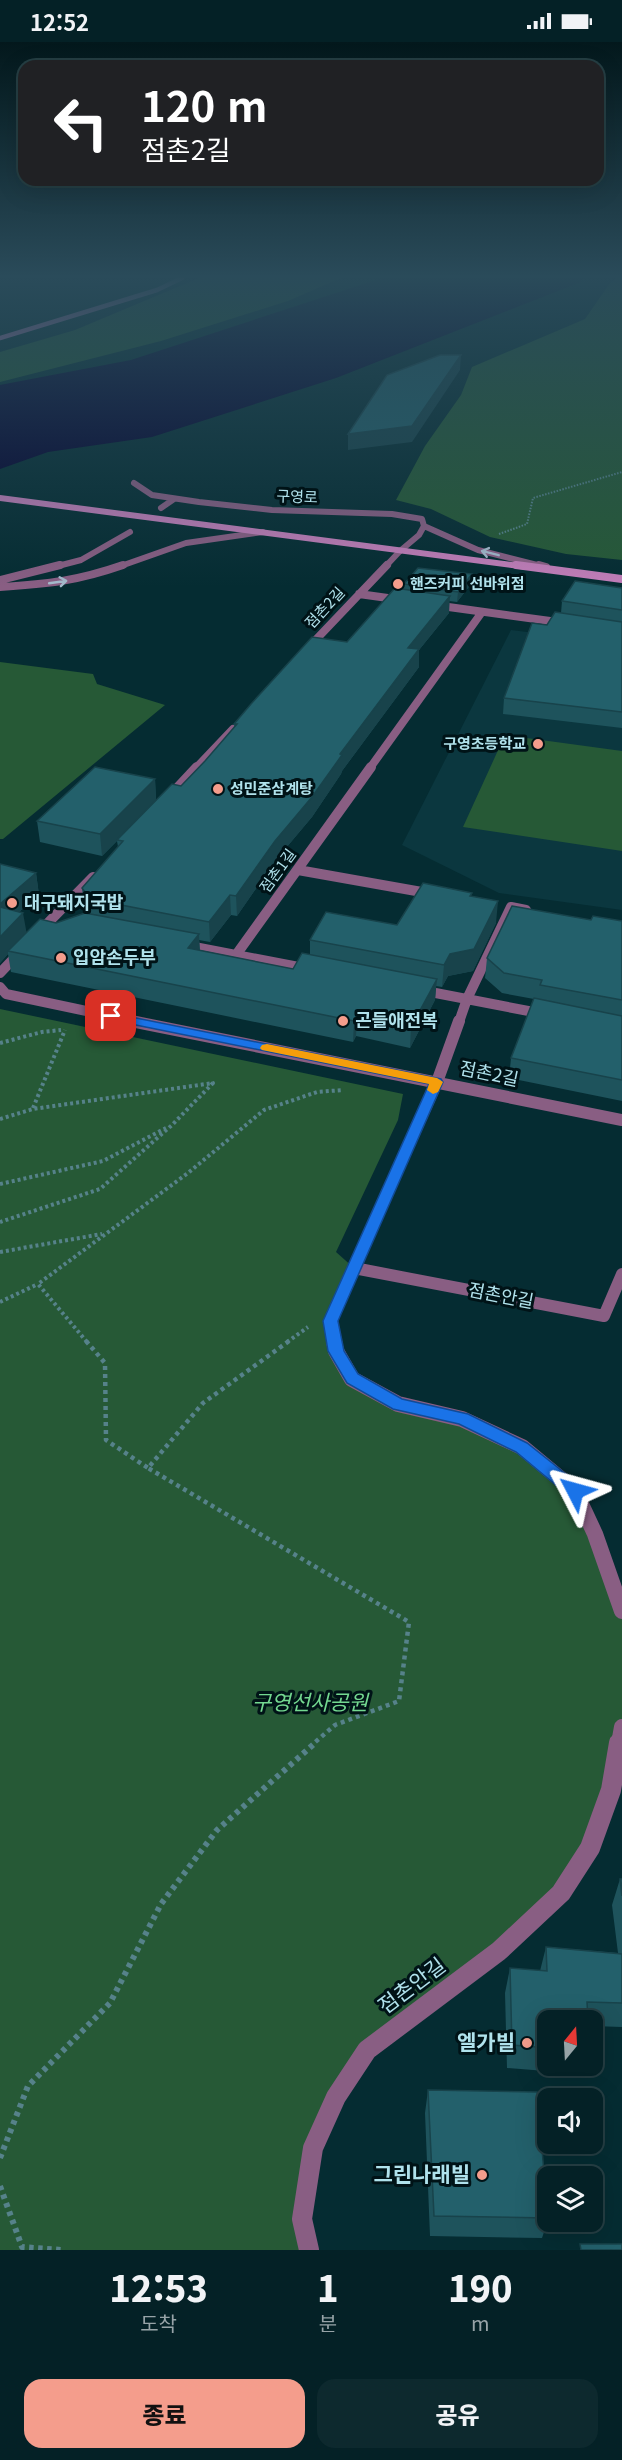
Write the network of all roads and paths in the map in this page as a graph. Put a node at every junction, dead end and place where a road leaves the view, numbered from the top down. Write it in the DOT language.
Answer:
graph roads {
  1 [pos="622,471"];
  2 [pos="134,483"];
  3 [pos="0,498"];
  4 [pos="174,499"];
  5 [pos="161,508"];
  6 [pos="424,526"];
  7 [pos="130,532"];
  8 [pos="263,532"];
  9 [pos="490,537"];
  10 [pos="400,551"];
  11 [pos="568,572"];
  12 [pos="622,579"];
  13 [pos="0,580"];
  14 [pos="0,587"];
  15 [pos="358,594"];
  16 [pos="415,602"];
  17 [pos="426,604"];
  18 [pos="482,612"];
  19 [pos="575,625"];
  20 [pos="304,653"];
  21 [pos="242,720"];
  22 [pos="163,803"];
  23 [pos="100,870"];
  24 [pos="298,870"];
  25 [pos="444,896"];
  26 [pos="500,905"];
  27 [pos="511,907"];
  28 [pos="533,911"];
  29 [pos="52,919"];
  30 [pos="63,922"];
  31 [pos="178,944"];
  32 [pos="236,955"];
  33 [pos="317,970"];
  34 [pos="0,973"];
  35 [pos="0,987"];
  36 [pos="410,988"];
  37 [pos="468,999"];
  38 [pos="87,1012"];
  39 [pos="556,1017"];
  40 [pos="64,1030"];
  41 [pos="0,1044"];
  42 [pos="437,1082"];
  43 [pos="353,1089"];
  44 [pos="33,1108"];
  45 [pos="0,1119"];
  46 [pos="622,1120"];
  47 [pos="172,1125"];
  48 [pos="0,1184"];
  49 [pos="0,1222"];
  50 [pos="103,1234"];
  51 [pos="0,1252"];
  52 [pos="354,1268"];
  53 [pos="622,1274"];
  54 [pos="38,1284"];
  55 [pos="0,1302"];
  56 [pos="338,1303"];
  57 [pos="148,1468"];
  58 [pos="622,1611"];
  59 [pos="622,1727"];
  60 [pos="616,1790"];
  61 [pos="0,2158"];
  62 [pos="0,2186"];
  63 [pos="62,2250"];
  64 [pos="309,2250"];
  1 -- 9 [label="path"];
  2 -- 4 [label="street, 구영로"];
  3 -- 8 [label="main road"];
  4 -- 5 [label="street"];
  4 -- 6 [label="street, 구영로"];
  6 -- 10 [label="street"];
  11 -- 6 [label="street, one-way"];
  7 -- 13 [label="street"];
  8 -- 10 [label="main road"];
  14 -- 8 [label="street, one-way"];
  10 -- 11 [label="main road"];
  10 -- 15 [label="street, 점촌2길"];
  11 -- 12 [label="main road"];
  15 -- 16 [label="street"];
  15 -- 20 [label="street, 점촌2길"];
  17 -- 18 [label="street"];
  18 -- 19 [label="street"];
  18 -- 24 [label="street, 점촌1길"];
  21 -- 22 [label="street"];
  23 -- 29 [label="street"];
  24 -- 25 [label="street"];
  24 -- 32 [label="street, 점촌1길"];
  26 -- 27 [label="street"];
  27 -- 28 [label="street"];
  27 -- 37 [label="street"];
  29 -- 30 [label="street"];
  29 -- 34 [label="street"];
  31 -- 32 [label="street"];
  32 -- 33 [label="street"];
  35 -- 38 [label="street, 점촌2길"];
  36 -- 37 [label="street"];
  37 -- 39 [label="street"];
  37 -- 42 [label="street"];
  38 -- 40 [label="path"];
  38 -- 42 [label="street, 점촌2길"];
  40 -- 41 [label="path"];
  40 -- 44 [label="path"];
  42 -- 46 [label="street, 점촌2길"];
  42 -- 52 [label="street"];
  43 -- 50 [label="path"];
  44 -- 45 [label="path"];
  44 -- 47 [label="path"];
  47 -- 48 [label="path"];
  47 -- 49 [label="path"];
  50 -- 51 [label="path"];
  50 -- 54 [label="path"];
  52 -- 53 [label="street, 점촌안길"];
  52 -- 56 [label="street"];
  54 -- 55 [label="path"];
  54 -- 57 [label="path"];
  56 -- 57 [label="path"];
  56 -- 58 [label="street"];
  57 -- 61 [label="path"];
  59 -- 60 [label="street, 점촌안길"];
  60 -- 64 [label="street, 점촌안길"];
  62 -- 63 [label="path"];
}
